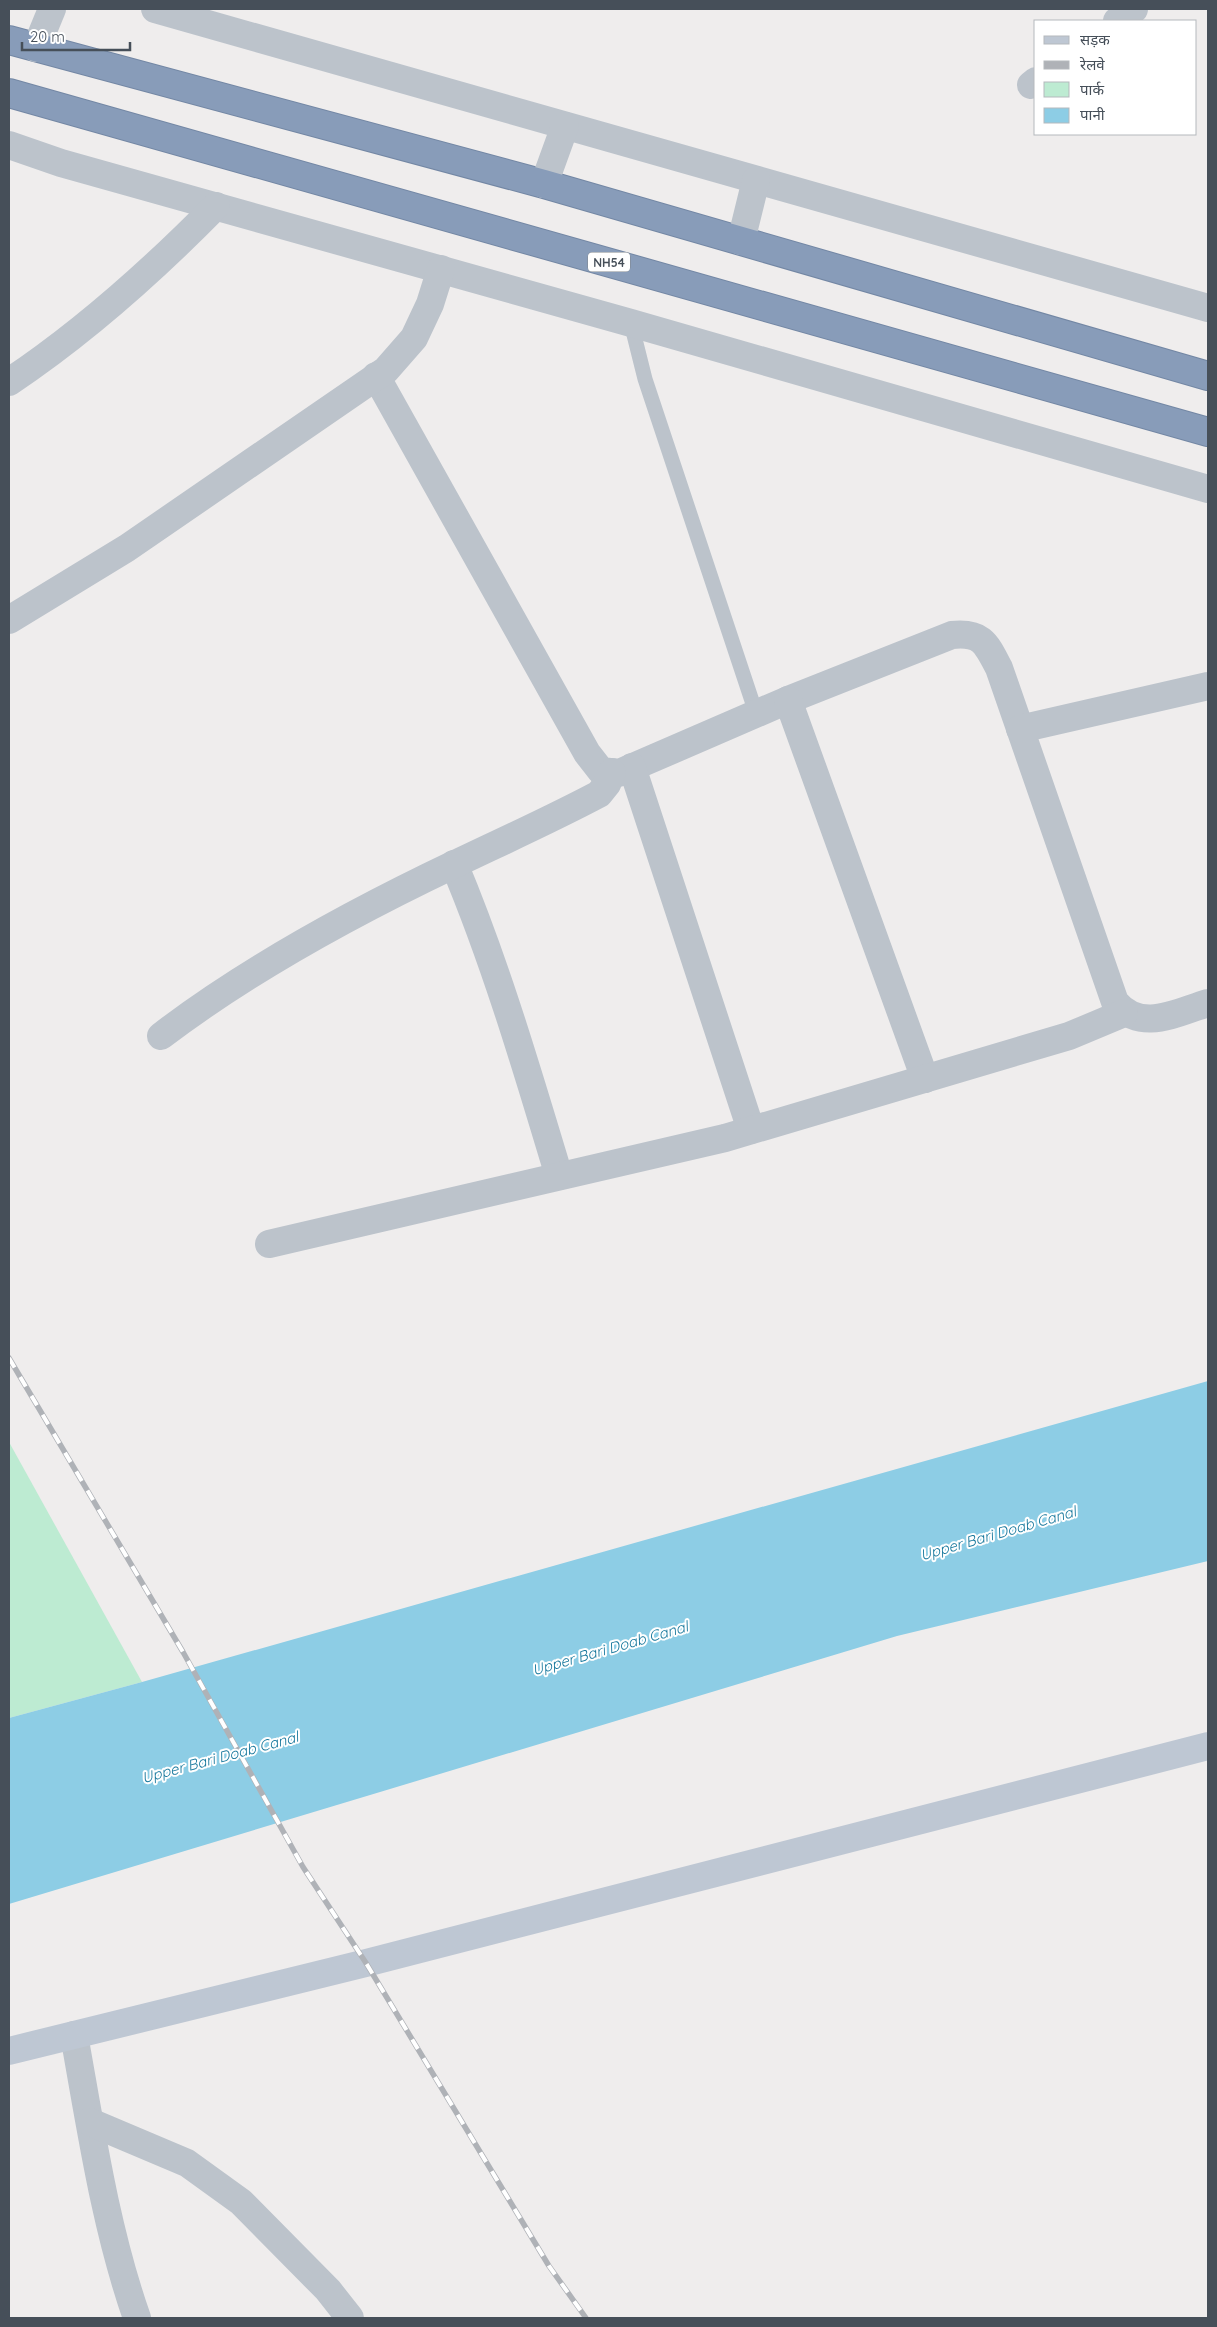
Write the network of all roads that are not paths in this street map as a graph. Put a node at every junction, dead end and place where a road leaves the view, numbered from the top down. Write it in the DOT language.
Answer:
graph roads {
  1 [pos="52,9"];
  2 [pos="156,9"];
  3 [pos="1134,9"];
  4 [pos="1118,20"];
  5 [pos="9,40"];
  6 [pos="36,48"];
  7 [pos="9,93"];
  8 [pos="565,126"];
  9 [pos="9,145"];
  10 [pos="756,180"];
  11 [pos="544,184"];
  12 [pos="216,206"];
  13 [pos="741,241"];
  14 [pos="441,269"];
  15 [pos="1208,308"];
  16 [pos="631,323"];
  17 [pos="376,376"];
  18 [pos="1208,376"];
  19 [pos="9,382"];
  20 [pos="1208,432"];
  21 [pos="1208,489"];
  22 [pos="9,620"];
  23 [pos="1208,686"];
  24 [pos="788,700"];
  25 [pos="756,713"];
  26 [pos="1020,729"];
  27 [pos="622,769"];
  28 [pos="454,864"];
  29 [pos="1208,1003"];
  30 [pos="1124,1013"];
  31 [pos="161,1036"];
  32 [pos="925,1079"];
  33 [pos="751,1130"];
  34 [pos="558,1176"];
  35 [pos="270,1244"];
  36 [pos="1208,1746"];
  37 [pos="74,2034"];
  38 [pos="9,2051"];
  39 [pos="90,2122"];
  40 [pos="137,2318"];
  41 [pos="350,2318"];
  1 -- 6 [label="street"];
  2 -- 8 [label="street"];
  3 -- 4 [label="street"];
  5 -- 6 [label="highway"];
  6 -- 11 [label="highway"];
  7 -- 20 [label="highway, NH54"];
  8 -- 10 [label="street"];
  8 -- 11 [label="street"];
  9 -- 12 [label="street"];
  10 -- 13 [label="street"];
  10 -- 15 [label="street"];
  11 -- 13 [label="highway"];
  12 -- 14 [label="street"];
  12 -- 19 [label="street"];
  13 -- 18 [label="highway"];
  14 -- 16 [label="street"];
  14 -- 17 [label="street"];
  16 -- 21 [label="street"];
  16 -- 25 [label="lane"];
  17 -- 22 [label="street"];
  17 -- 27 [label="street"];
  23 -- 26 [label="street"];
  24 -- 25 [label="street"];
  24 -- 26 [label="street"];
  24 -- 32 [label="street"];
  25 -- 27 [label="street"];
  26 -- 30 [label="street"];
  27 -- 28 [label="street"];
  27 -- 33 [label="street"];
  28 -- 31 [label="street"];
  28 -- 34 [label="street"];
  29 -- 30 [label="street"];
  30 -- 32 [label="street"];
  32 -- 33 [label="street"];
  33 -- 34 [label="street"];
  34 -- 35 [label="street"];
  36 -- 37 [label="street"];
  37 -- 38 [label="street"];
  37 -- 39 [label="street"];
  39 -- 40 [label="street"];
  39 -- 41 [label="street"];
}
